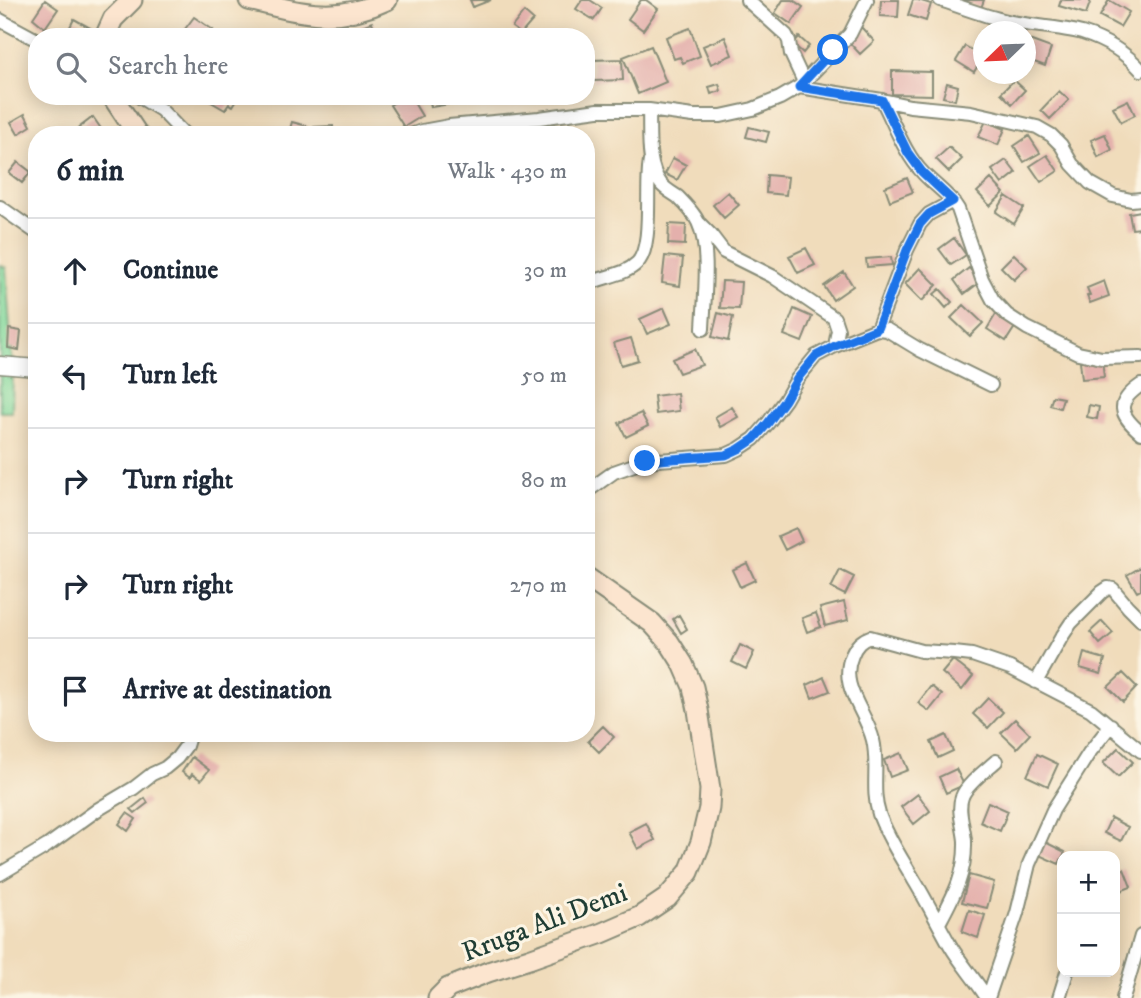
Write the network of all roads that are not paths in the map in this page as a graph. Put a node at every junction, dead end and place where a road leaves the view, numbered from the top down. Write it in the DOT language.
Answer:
graph roads {
  1 [pos="250,0"];
  2 [pos="387,0"];
  3 [pos="867,0"];
  4 [pos="940,0"];
  5 [pos="130,1"];
  6 [pos="755,3"];
  7 [pos="0,20"];
  8 [pos="109,28"];
  9 [pos="28,35"];
  10 [pos="1141,70"];
  11 [pos="802,85"];
  12 [pos="882,100"];
  13 [pos="118,105"];
  14 [pos="153,105"];
  15 [pos="649,110"];
  16 [pos="132,126"];
  17 [pos="176,126"];
  18 [pos="449,126"];
  19 [pos="651,156"];
  20 [pos="1141,199"];
  21 [pos="953,201"];
  22 [pos="0,207"];
  23 [pos="698,222"];
  24 [pos="28,227"];
  25 [pos="595,280"];
  26 [pos="703,329"];
  27 [pos="877,329"];
  28 [pos="835,346"];
  29 [pos="1141,357"];
  30 [pos="0,365"];
  31 [pos="28,367"];
  32 [pos="991,385"];
  33 [pos="1141,385"];
  34 [pos="1141,433"];
  35 [pos="595,486"];
  36 [pos="595,583"];
  37 [pos="1141,620"];
  38 [pos="1036,682"];
  39 [pos="1111,725"];
  40 [pos="187,742"];
  41 [pos="1141,751"];
  42 [pos="996,761"];
  43 [pos="0,874"];
  44 [pos="939,923"];
  45 [pos="1141,936"];
  46 [pos="1065,977"];
  47 [pos="438,998"];
  48 [pos="988,998"];
  49 [pos="1059,998"];
  50 [pos="1123,998"];
  1 -- 2 [label="main road"];
  3 -- 11 [label="street"];
  4 -- 10 [label="street"];
  5 -- 8 [label="main road"];
  6 -- 11 [label="street"];
  7 -- 9 [label="street"];
  11 -- 12 [label="street"];
  11 -- 15 [label="street"];
  12 -- 20 [label="street"];
  12 -- 21 [label="street"];
  13 -- 16 [label="main road"];
  14 -- 17 [label="street"];
  15 -- 18 [label="street"];
  15 -- 19 [label="street"];
  19 -- 23 [label="street"];
  19 -- 25 [label="street"];
  21 -- 27 [label="street"];
  21 -- 29 [label="street"];
  22 -- 24 [label="street"];
  23 -- 26 [label="street"];
  23 -- 28 [label="street"];
  27 -- 28 [label="street"];
  27 -- 32 [label="street"];
  28 -- 35 [label="street"];
  30 -- 31 [label="street"];
  33 -- 34 [label="street"];
  36 -- 47 [label="main road, Rruga Ali Demi"];
  37 -- 38 [label="street"];
  38 -- 39 [label="street"];
  38 -- 44 [label="street"];
  39 -- 41 [label="street"];
  39 -- 48 [label="street"];
  40 -- 43 [label="street"];
  42 -- 44 [label="street"];
  44 -- 48 [label="street"];
  45 -- 50 [label="street"];
  46 -- 49 [label="street"];
}
